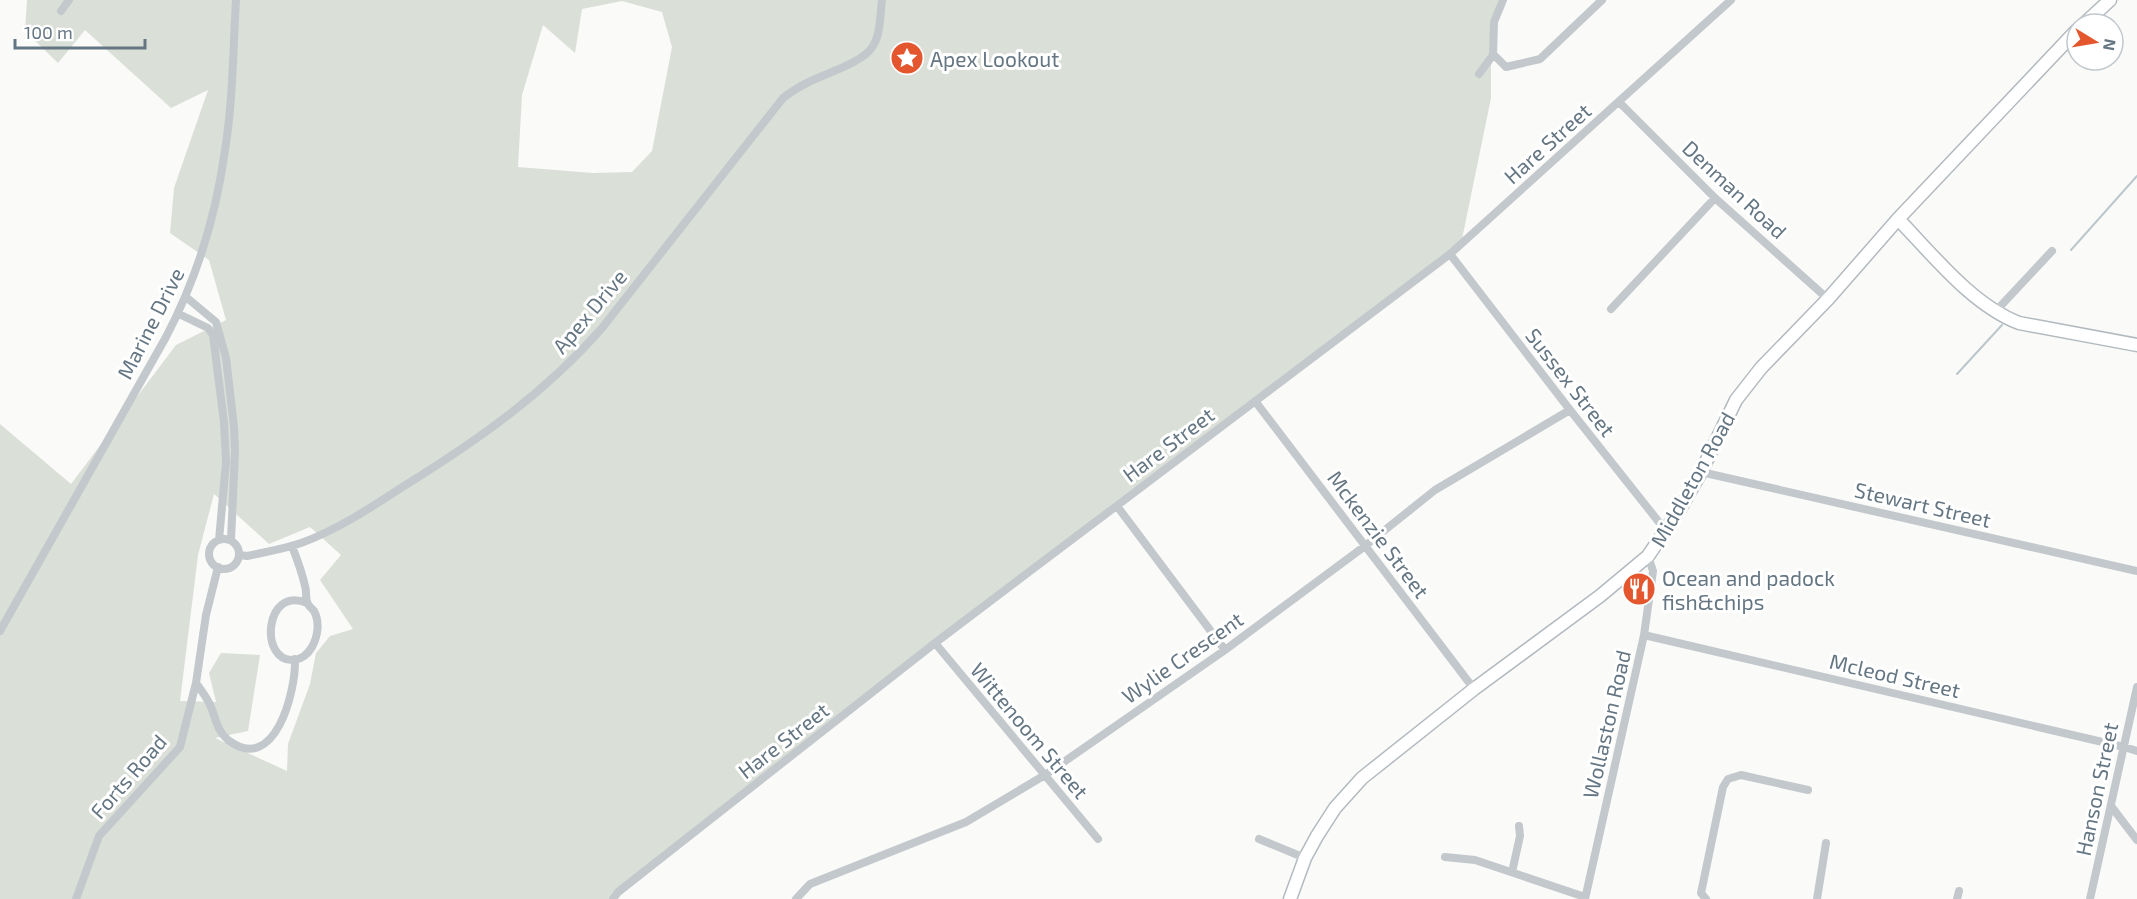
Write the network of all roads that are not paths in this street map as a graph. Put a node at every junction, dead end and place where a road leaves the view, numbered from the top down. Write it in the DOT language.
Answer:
graph roads {
  1 [pos="69,0"];
  2 [pos="237,0"];
  3 [pos="882,0"];
  4 [pos="1503,0"];
  5 [pos="1602,0"];
  6 [pos="1731,0"];
  7 [pos="2110,0"];
  8 [pos="61,11"];
  9 [pos="2097,12"];
  10 [pos="2065,43"];
  11 [pos="1493,54"];
  12 [pos="1479,74"];
  13 [pos="1619,102"];
  14 [pos="1715,198"];
  15 [pos="1898,219"];
  16 [pos="2052,251"];
  17 [pos="1450,254"];
  18 [pos="186,297"];
  19 [pos="1828,299"];
  20 [pos="1611,309"];
  21 [pos="1995,312"];
  22 [pos="179,314"];
  23 [pos="2137,345"];
  24 [pos="1255,401"];
  25 [pos="1570,410"];
  26 [pos="1701,472"];
  27 [pos="1117,506"];
  28 [pos="1666,531"];
  29 [pos="219,540"];
  30 [pos="231,540"];
  31 [pos="292,546"];
  32 [pos="1365,546"];
  33 [pos="239,555"];
  34 [pos="1648,556"];
  35 [pos="218,567"];
  36 [pos="2137,570"];
  37 [pos="307,603"];
  38 [pos="0,631"];
  39 [pos="1644,635"];
  40 [pos="935,643"];
  41 [pos="1225,650"];
  42 [pos="295,659"];
  43 [pos="196,683"];
  44 [pos="2137,687"];
  45 [pos="1474,689"];
  46 [pos="2124,747"];
  47 [pos="2137,751"];
  48 [pos="1045,775"];
  49 [pos="1808,790"];
  50 [pos="2111,806"];
  51 [pos="1518,826"];
  52 [pos="1098,839"];
  53 [pos="1259,839"];
  54 [pos="2137,840"];
  55 [pos="1826,843"];
  56 [pos="1444,857"];
  57 [pos="1305,858"];
  58 [pos="1512,872"];
  59 [pos="1585,898"];
  60 [pos="76,899"];
  61 [pos="613,899"];
  62 [pos="796,899"];
  63 [pos="1290,899"];
  64 [pos="1706,899"];
  65 [pos="1817,899"];
  66 [pos="2090,899"];
  1 -- 8 [label="street"];
  2 -- 18 [label="street, Marine Drive"];
  3 -- 31 [label="street, Apex Drive"];
  4 -- 11 [label="street"];
  5 -- 11 [label="street"];
  6 -- 13 [label="street, Hare Street"];
  7 -- 9 [label="main road"];
  10 -- 15 [label="main road, Middleton Road"];
  11 -- 12 [label="street"];
  13 -- 14 [label="street, Denman Road"];
  13 -- 17 [label="street, Hare Street"];
  14 -- 19 [label="street, Denman Road"];
  14 -- 20 [label="street"];
  15 -- 19 [label="main road, Middleton Road"];
  15 -- 21 [label="main road"];
  16 -- 21 [label="street"];
  17 -- 24 [label="street, Hare Street"];
  17 -- 25 [label="street, Sussex Street"];
  18 -- 22 [label="street, Marine Drive"];
  18 -- 30 [label="street"];
  19 -- 26 [label="main road, Middleton Road"];
  21 -- 23 [label="main road"];
  22 -- 29 [label="street"];
  22 -- 38 [label="street, Marine Drive"];
  24 -- 27 [label="street, Hare Street"];
  24 -- 32 [label="street, Mckenzie Street"];
  25 -- 28 [label="street, Sussex Street"];
  25 -- 32 [label="street, Wylie Crescent"];
  26 -- 28 [label="main road, Middleton Road"];
  26 -- 36 [label="street, Stewart Street"];
  27 -- 40 [label="street, Hare Street"];
  27 -- 41 [label="street"];
  28 -- 34 [label="main road, Middleton Road"];
  29 -- 30 [label="street"];
  29 -- 35 [label="street"];
  30 -- 33 [label="street"];
  31 -- 33 [label="street, Apex Drive"];
  31 -- 37 [label="street"];
  32 -- 41 [label="street, Wylie Crescent"];
  32 -- 45 [label="street, Mckenzie Street"];
  33 -- 35 [label="street"];
  34 -- 39 [label="street, Wollaston Road"];
  34 -- 45 [label="main road, Middleton Road"];
  35 -- 43 [label="street, Forts Road"];
  37 -- 42 [label="street"];
  37 -- 42 [label="street"];
  39 -- 46 [label="street, Mcleod Street"];
  39 -- 59 [label="street, Wollaston Road"];
  40 -- 48 [label="street, Wittenoom Street"];
  40 -- 61 [label="street, Hare Street"];
  41 -- 48 [label="street, Wylie Crescent"];
  42 -- 43 [label="street"];
  43 -- 60 [label="street, Forts Road"];
  44 -- 46 [label="street, Hanson Street"];
  45 -- 57 [label="main road, Middleton Road"];
  46 -- 47 [label="street, Mcleod Street"];
  46 -- 50 [label="street, Hanson Street"];
  48 -- 52 [label="street, Wittenoom Street"];
  48 -- 62 [label="street, Wylie Crescent"];
  49 -- 64 [label="street"];
  50 -- 54 [label="street"];
  50 -- 66 [label="street, Hanson Street"];
  51 -- 58 [label="street"];
  53 -- 57 [label="street"];
  55 -- 65 [label="street"];
  56 -- 58 [label="street"];
  57 -- 63 [label="main road, Middleton Road"];
  58 -- 59 [label="street"];
}
